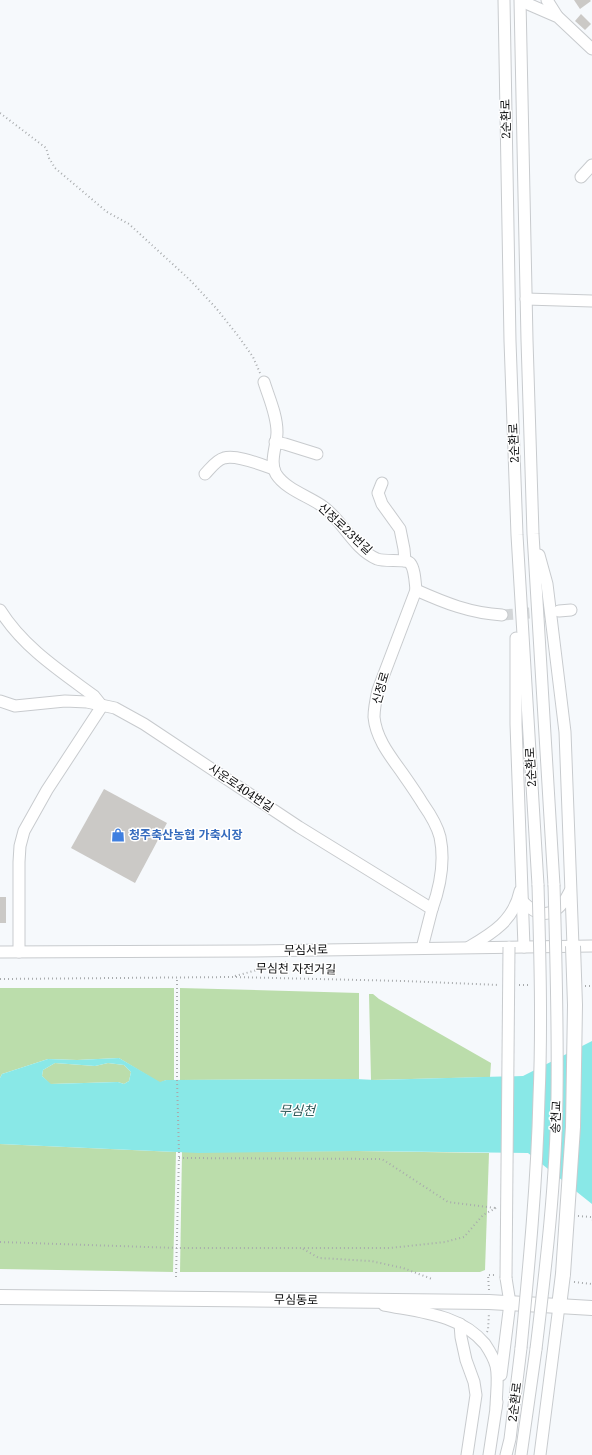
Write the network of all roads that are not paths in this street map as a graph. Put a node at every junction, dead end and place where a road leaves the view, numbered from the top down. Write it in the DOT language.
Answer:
graph roads {
  1 [pos="504,0"];
  2 [pos="547,0"];
  3 [pos="524,2"];
  4 [pos="558,17"];
  5 [pos="592,49"];
  6 [pos="592,165"];
  7 [pos="581,177"];
  8 [pos="526,299"];
  9 [pos="592,301"];
  10 [pos="264,382"];
  11 [pos="275,442"];
  12 [pos="317,454"];
  13 [pos="274,469"];
  14 [pos="205,474"];
  15 [pos="382,483"];
  16 [pos="516,502"];
  17 [pos="533,534"];
  18 [pos="404,562"];
  19 [pos="416,590"];
  20 [pos="0,610"];
  21 [pos="571,610"];
  22 [pos="559,611"];
  23 [pos="502,615"];
  24 [pos="0,701"];
  25 [pos="102,706"];
  26 [pos="523,879"];
  27 [pos="554,885"];
  28 [pos="538,886"];
  29 [pos="570,890"];
  30 [pos="523,902"];
  31 [pos="432,909"];
  32 [pos="574,946"];
  33 [pos="592,946"];
  34 [pos="509,947"];
  35 [pos="524,947"];
  36 [pos="422,948"];
  37 [pos="468,948"];
  38 [pos="0,952"];
  39 [pos="20,952"];
  40 [pos="0,1297"];
  41 [pos="358,1300"];
  42 [pos="510,1303"];
  43 [pos="559,1306"];
  44 [pos="592,1308"];
  45 [pos="460,1324"];
  46 [pos="521,1348"];
  47 [pos="536,1349"];
  48 [pos="496,1408"];
  49 [pos="467,1455"];
  50 [pos="489,1455"];
  51 [pos="506,1455"];
  52 [pos="521,1455"];
  53 [pos="540,1455"];
  1 -- 16 [label="street, 2순환로"];
  2 -- 4 [label="street"];
  3 -- 4 [label="street"];
  3 -- 8 [label="street, 2순환로"];
  4 -- 5 [label="street"];
  6 -- 7 [label="street"];
  8 -- 9 [label="street"];
  8 -- 17 [label="street, 2순환로"];
  10 -- 11 [label="street"];
  11 -- 12 [label="street"];
  11 -- 13 [label="street"];
  13 -- 14 [label="street"];
  13 -- 18 [label="street, 신정로23번길"];
  15 -- 18 [label="street"];
  16 -- 26 [label="street"];
  16 -- 28 [label="street, 2순환로"];
  17 -- 27 [label="street, 2순환로"];
  17 -- 29 [label="street"];
  18 -- 19 [label="street"];
  19 -- 23 [label="street"];
  19 -- 31 [label="street, 신정로"];
  20 -- 25 [label="street"];
  21 -- 22 [label="street"];
  24 -- 25 [label="street, 사운로404번길"];
  25 -- 31 [label="street, 사운로404번길"];
  25 -- 39 [label="street"];
  26 -- 30 [label="street"];
  26 -- 37 [label="street"];
  27 -- 47 [label="street, 송천교, bridge"];
  28 -- 46 [label="street, 송천교, bridge"];
  29 -- 30 [label="street"];
  29 -- 32 [label="street"];
  30 -- 35 [label="street"];
  31 -- 36 [label="street"];
  32 -- 33 [label="street, 무심서로"];
  32 -- 35 [label="street, 무심서로"];
  32 -- 43 [label="main road, bridge"];
  34 -- 35 [label="street, 무심서로"];
  34 -- 37 [label="street, 무심서로"];
  34 -- 42 [label="street, bridge"];
  36 -- 37 [label="street, 무심서로"];
  36 -- 39 [label="street, 무심서로"];
  38 -- 39 [label="street, 무심서로"];
  40 -- 41 [label="main road, 무심동로"];
  41 -- 42 [label="main road, 무심동로"];
  41 -- 45 [label="street"];
  42 -- 43 [label="main road, 무심동로"];
  42 -- 48 [label="street"];
  43 -- 44 [label="main road, 무심동로"];
  43 -- 53 [label="street"];
  45 -- 48 [label="street"];
  45 -- 49 [label="street"];
  46 -- 51 [label="street, 2순환로"];
  47 -- 52 [label="street, 2순환로"];
  48 -- 50 [label="street"];
}
